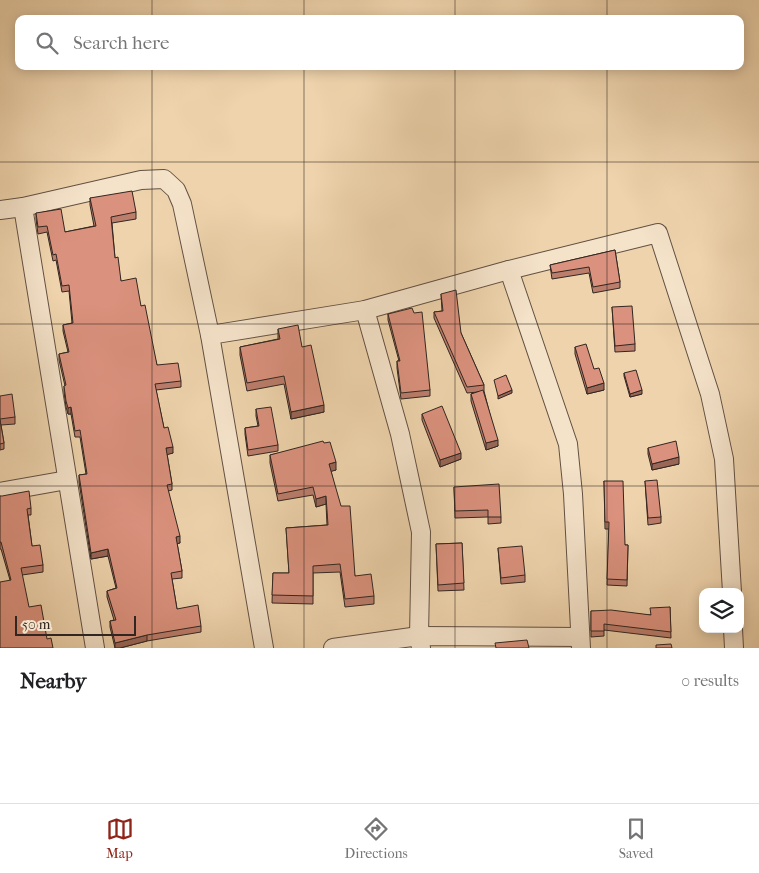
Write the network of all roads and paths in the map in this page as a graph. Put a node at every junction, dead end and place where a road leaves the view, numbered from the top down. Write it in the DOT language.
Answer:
graph roads {
  1 [pos="23,206"];
  2 [pos="0,210"];
  3 [pos="509,270"];
  4 [pos="365,310"];
  5 [pos="210,335"];
  6 [pos="67,480"];
  7 [pos="0,492"];
  8 [pos="732,588"];
  9 [pos="733,633"];
  10 [pos="420,642"];
  11 [pos="581,642"];
  12 [pos="95,648"];
  13 [pos="264,648"];
  14 [pos="333,648"];
  15 [pos="734,648"];
  1 -- 2 [label="street"];
  1 -- 5 [label="street"];
  1 -- 6 [label="street"];
  3 -- 4 [label="street"];
  3 -- 8 [label="street"];
  3 -- 11 [label="street"];
  4 -- 5 [label="street"];
  4 -- 10 [label="street"];
  5 -- 13 [label="street"];
  6 -- 7 [label="street"];
  6 -- 12 [label="street"];
  9 -- 15 [label="street"];
  10 -- 11 [label="street"];
  10 -- 14 [label="street"];
}
